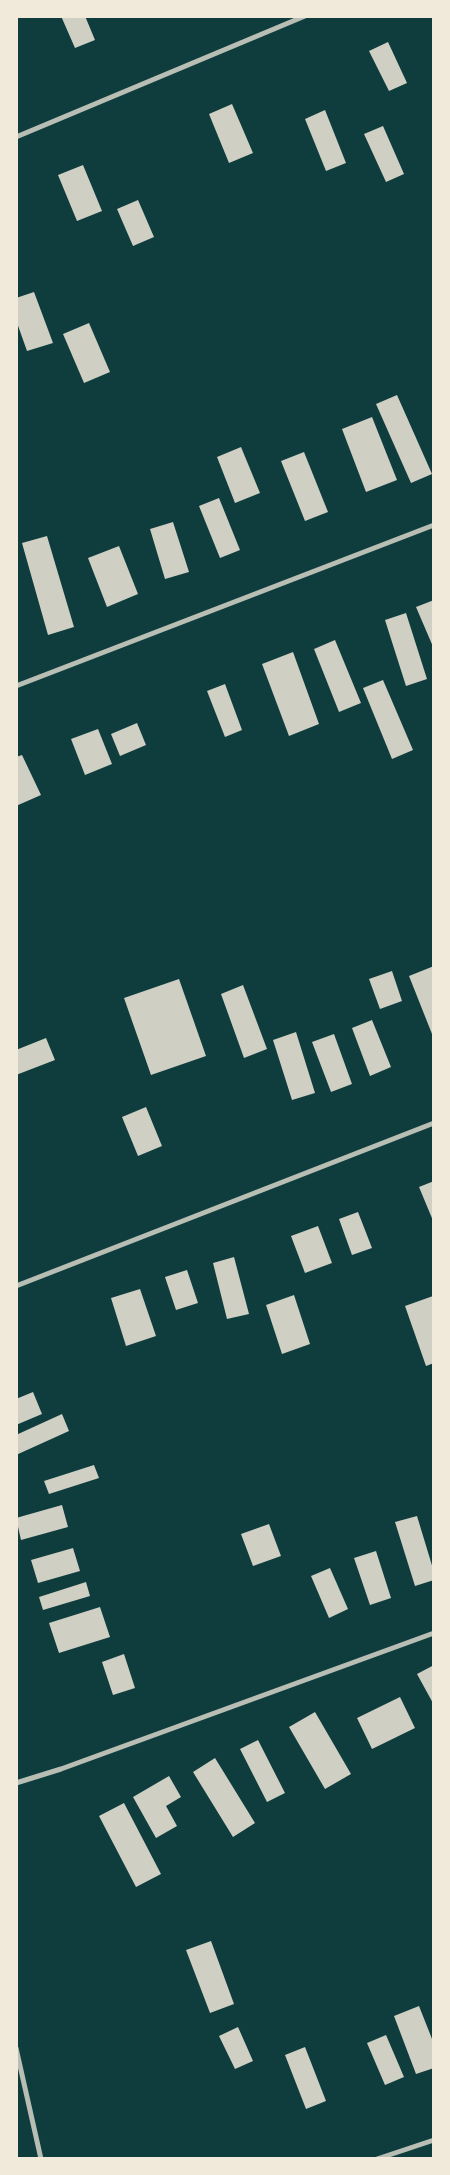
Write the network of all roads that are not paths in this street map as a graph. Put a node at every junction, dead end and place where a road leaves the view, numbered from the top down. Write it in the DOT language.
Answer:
graph roads {
  1 [pos="305,16"];
  2 [pos="16,137"];
  3 [pos="434,525"];
  4 [pos="16,686"];
  5 [pos="434,1123"];
  6 [pos="16,1286"];
  7 [pos="434,1633"];
  8 [pos="16,1783"];
  9 [pos="16,2048"];
  10 [pos="434,2140"];
  11 [pos="40,2159"];
  12 [pos="378,2159"];
  1 -- 2 [label="street"];
  3 -- 4 [label="street"];
  5 -- 6 [label="street"];
  7 -- 8 [label="street"];
  9 -- 11 [label="street"];
  10 -- 12 [label="street"];
}
